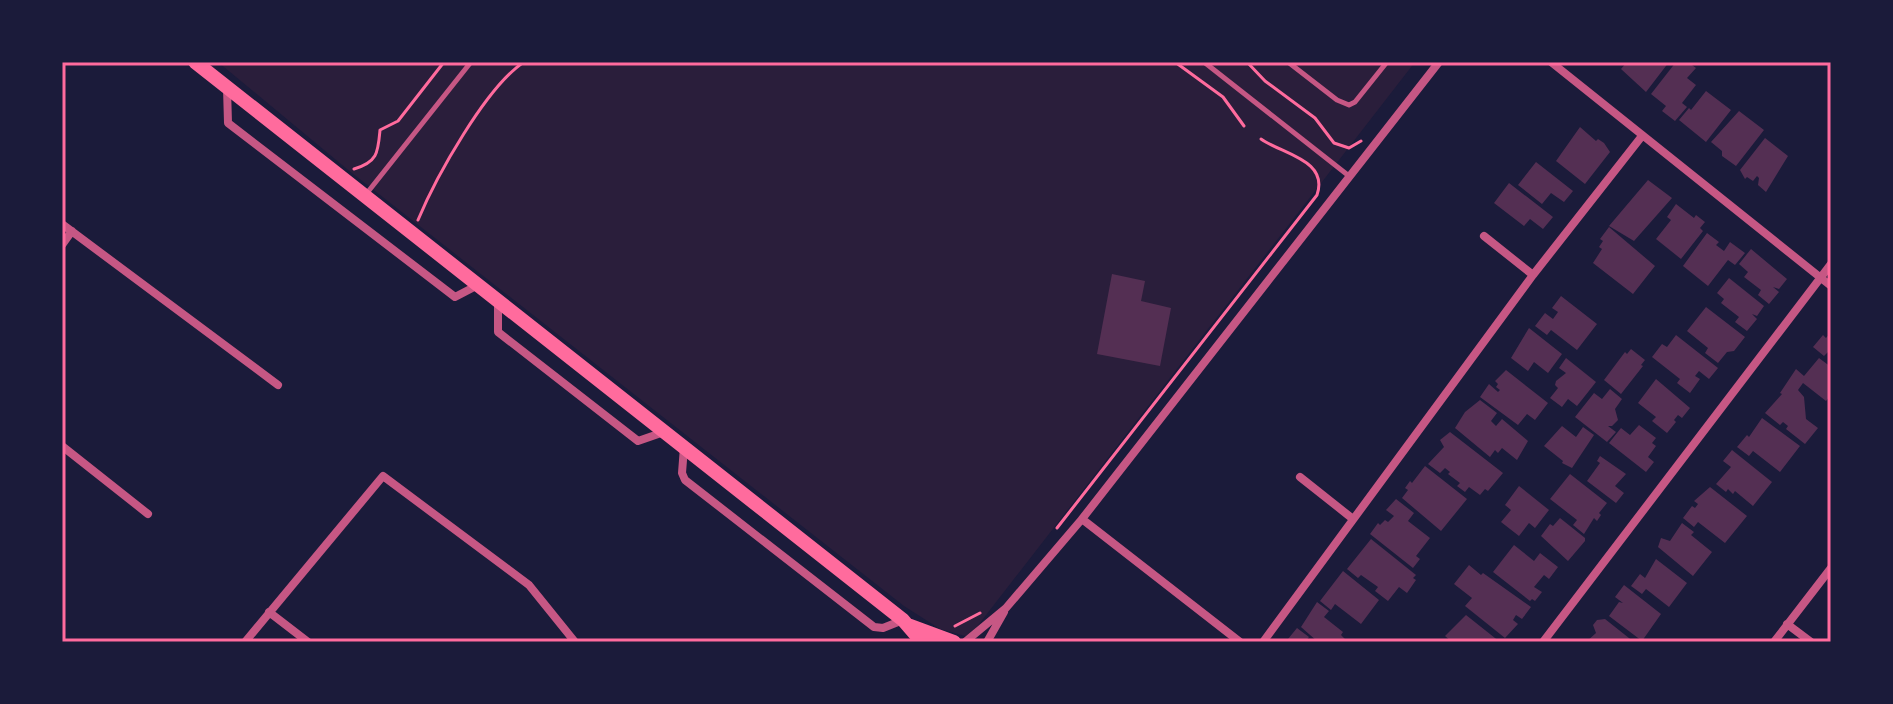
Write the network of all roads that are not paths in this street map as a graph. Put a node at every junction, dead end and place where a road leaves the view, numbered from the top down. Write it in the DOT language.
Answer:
graph roads {
  1 [pos="195,62"];
  2 [pos="471,62"];
  3 [pos="1204,62"];
  4 [pos="1288,62"];
  5 [pos="1387,62"];
  6 [pos="1439,62"];
  7 [pos="1551,62"];
  8 [pos="227,87"];
  9 [pos="1642,136"];
  10 [pos="1349,176"];
  11 [pos="365,196"];
  12 [pos="62,224"];
  13 [pos="72,231"];
  14 [pos="1484,236"];
  15 [pos="62,245"];
  16 [pos="1831,264"];
  17 [pos="1533,275"];
  18 [pos="1820,278"];
  19 [pos="478,285"];
  20 [pos="1831,286"];
  21 [pos="498,301"];
  22 [pos="278,385"];
  23 [pos="664,432"];
  24 [pos="62,446"];
  25 [pos="684,447"];
  26 [pos="1300,477"];
  27 [pos="148,514"];
  28 [pos="1082,519"];
  29 [pos="1353,519"];
  30 [pos="1831,568"];
  31 [pos="1006,608"];
  32 [pos="269,612"];
  33 [pos="905,622"];
  34 [pos="1787,624"];
  35 [pos="947,637"];
  36 [pos="245,642"];
  37 [pos="308,642"];
  38 [pos="575,642"];
  39 [pos="922,642"];
  40 [pos="965,642"];
  41 [pos="987,642"];
  42 [pos="1240,642"];
  43 [pos="1263,642"];
  44 [pos="1543,642"];
  45 [pos="1774,642"];
  46 [pos="1811,642"];
  1 -- 8 [label="main road"];
  2 -- 11 [label="lane"];
  3 -- 10 [label="lane"];
  4 -- 5 [label="lane"];
  6 -- 10 [label="street"];
  7 -- 9 [label="street"];
  8 -- 11 [label="main road"];
  8 -- 19 [label="street"];
  9 -- 17 [label="street"];
  9 -- 18 [label="street"];
  10 -- 28 [label="street"];
  11 -- 19 [label="main road"];
  12 -- 13 [label="street"];
  13 -- 15 [label="street"];
  13 -- 22 [label="street"];
  14 -- 17 [label="street"];
  16 -- 18 [label="street"];
  17 -- 29 [label="street"];
  18 -- 20 [label="street"];
  18 -- 44 [label="street"];
  19 -- 21 [label="main road"];
  21 -- 23 [label="main road"];
  21 -- 23 [label="street"];
  23 -- 25 [label="main road"];
  24 -- 27 [label="street"];
  25 -- 33 [label="main road"];
  25 -- 33 [label="street"];
  26 -- 29 [label="street"];
  28 -- 31 [label="street"];
  28 -- 42 [label="street"];
  29 -- 43 [label="street"];
  30 -- 34 [label="street"];
  31 -- 40 [label="street"];
  31 -- 41 [label="street"];
  32 -- 36 [label="street"];
  32 -- 37 [label="street"];
  32 -- 38 [label="street"];
  33 -- 35 [label="main road"];
  33 -- 39 [label="main road"];
  34 -- 45 [label="street"];
  34 -- 46 [label="street"];
}
